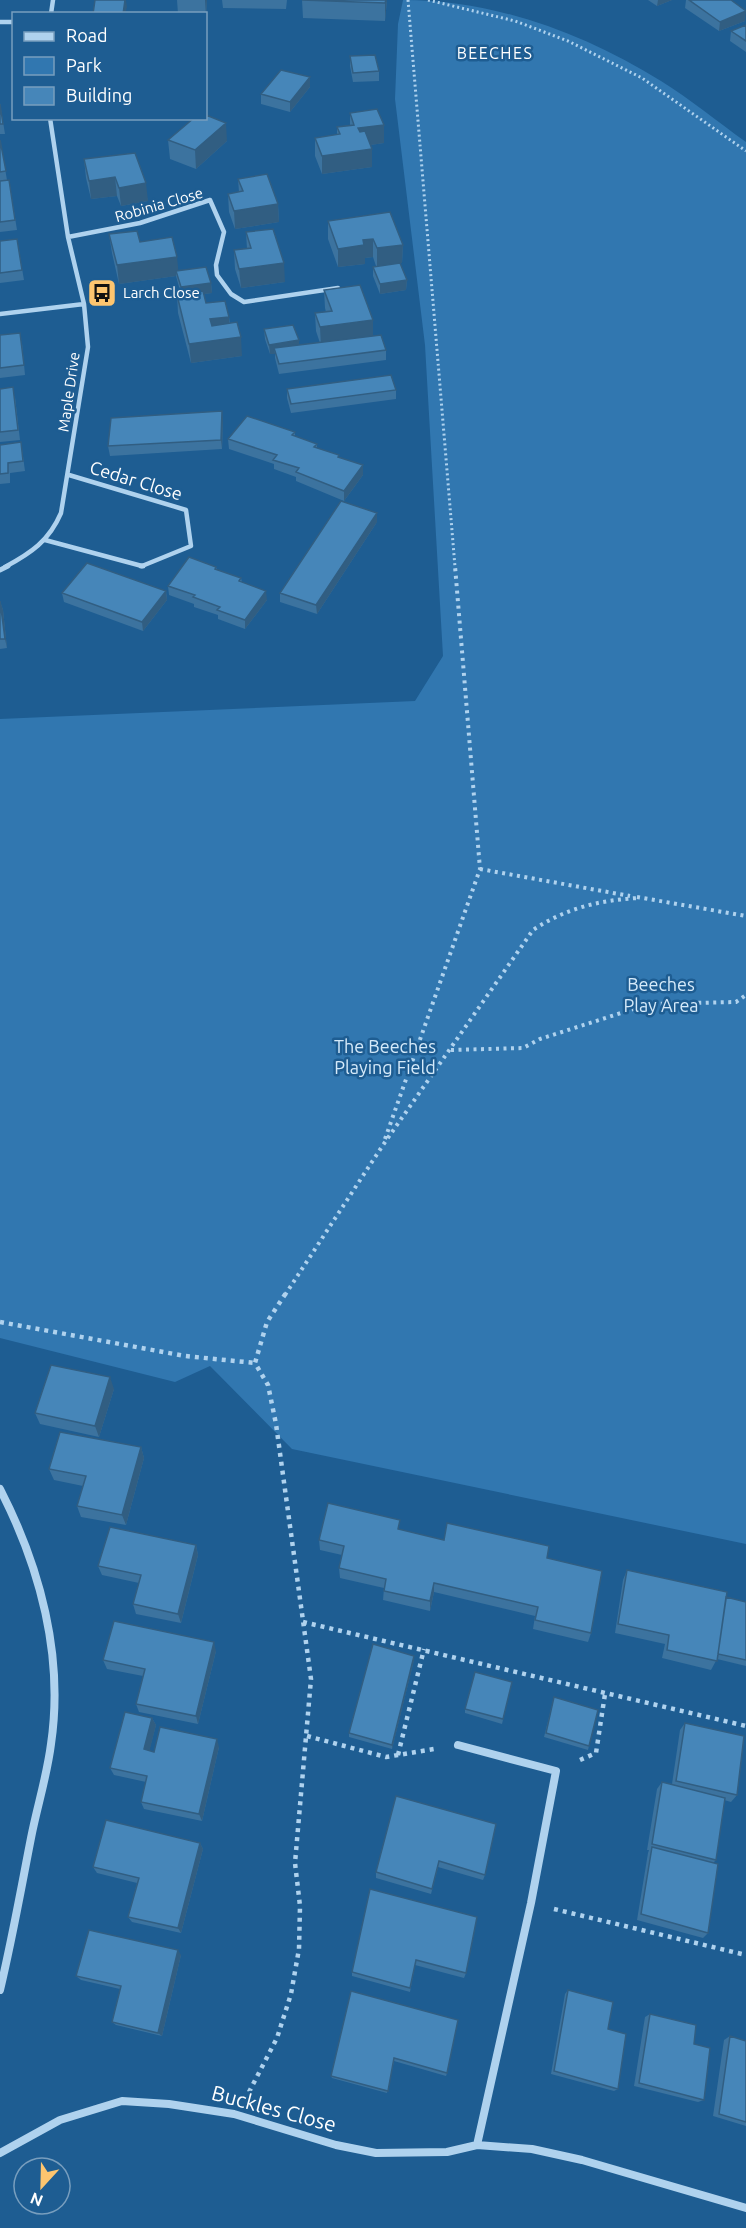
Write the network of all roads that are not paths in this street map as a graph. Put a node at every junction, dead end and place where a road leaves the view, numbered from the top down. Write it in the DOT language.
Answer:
graph roads {
  1 [pos="50,120"];
  2 [pos="68,237"];
  3 [pos="338,288"];
  4 [pos="84,304"];
  5 [pos="0,314"];
  6 [pos="69,475"];
  7 [pos="45,540"];
  8 [pos="0,570"];
  9 [pos="0,1489"];
  10 [pos="458,1746"];
  11 [pos="0,1989"];
  12 [pos="477,2145"];
  13 [pos="0,2153"];
  14 [pos="746,2208"];
  1 -- 2 [label="street, Maple Drive"];
  2 -- 3 [label="street, Robinia Close"];
  2 -- 4 [label="street, Maple Drive"];
  4 -- 5 [label="street"];
  4 -- 6 [label="street, Maple Drive"];
  6 -- 7 [label="street, Maple Drive"];
  6 -- 7 [label="street, Cedar Close"];
  7 -- 8 [label="street, Maple Drive"];
  9 -- 11 [label="street"];
  10 -- 12 [label="street"];
  12 -- 13 [label="street, Buckles Close"];
  12 -- 14 [label="street, Buckles Close"];
}
